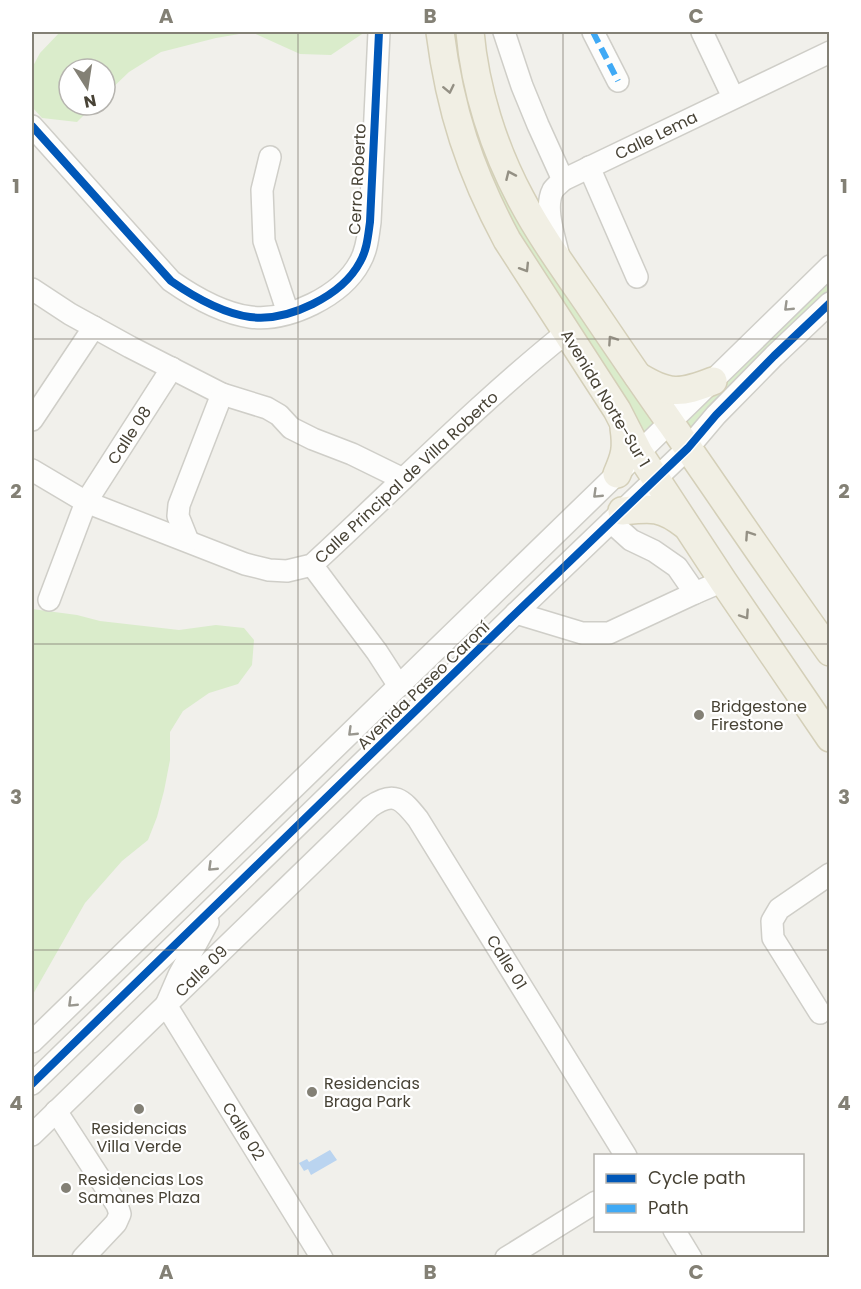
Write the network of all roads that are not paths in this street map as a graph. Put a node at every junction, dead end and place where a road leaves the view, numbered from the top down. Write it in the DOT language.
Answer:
graph roads {
  1 [pos="379,32"];
  2 [pos="440,32"];
  3 [pos="470,32"];
  4 [pos="504,32"];
  5 [pos="593,32"];
  6 [pos="702,32"];
  7 [pos="830,52"];
  8 [pos="618,81"];
  9 [pos="734,97"];
  10 [pos="32,126"];
  11 [pos="270,157"];
  12 [pos="589,167"];
  13 [pos="563,180"];
  14 [pos="560,263"];
  15 [pos="830,266"];
  16 [pos="637,276"];
  17 [pos="32,288"];
  18 [pos="830,303"];
  19 [pos="288,314"];
  20 [pos="94,327"];
  21 [pos="567,332"];
  22 [pos="172,368"];
  23 [pos="636,375"];
  24 [pos="713,381"];
  25 [pos="222,394"];
  26 [pos="617,410"];
  27 [pos="32,420"];
  28 [pos="670,423"];
  29 [pos="688,448"];
  30 [pos="639,453"];
  31 [pos="32,470"];
  32 [pos="617,474"];
  33 [pos="656,478"];
  34 [pos="404,480"];
  35 [pos="86,502"];
  36 [pos="616,517"];
  37 [pos="688,528"];
  38 [pos="188,541"];
  39 [pos="312,565"];
  40 [pos="723,581"];
  41 [pos="695,593"];
  42 [pos="49,600"];
  43 [pos="798,608"];
  44 [pos="516,612"];
  45 [pos="830,630"];
  46 [pos="830,652"];
  47 [pos="399,686"];
  48 [pos="830,738"];
  49 [pos="370,807"];
  50 [pos="830,874"];
  51 [pos="219,902"];
  52 [pos="166,1005"];
  53 [pos="820,1013"];
  54 [pos="32,1042"];
  55 [pos="32,1084"];
  56 [pos="56,1111"];
  57 [pos="32,1135"];
  58 [pos="625,1154"];
  59 [pos="594,1203"];
  60 [pos="675,1232"];
  61 [pos="83,1257"];
  62 [pos="322,1257"];
  63 [pos="506,1257"];
  64 [pos="691,1257"];
  1 -- 19 [label="street, Cerro Roberto"];
  2 -- 21 [label="main road, Avenida Norte-Sur 1, one-way"];
  14 -- 3 [label="main road, Avenida Norte-Sur 1, one-way"];
  4 -- 13 [label="street"];
  5 -- 8 [label="street"];
  6 -- 9 [label="street"];
  7 -- 9 [label="street, Calle Lema"];
  9 -- 12 [label="street, Calle Lema"];
  10 -- 19 [label="street, Cerro Roberto"];
  11 -- 19 [label="street"];
  12 -- 13 [label="street, Calle Lema"];
  12 -- 16 [label="street"];
  13 -- 14 [label="street"];
  23 -- 14 [label="main road, Avenida Norte-Sur 1, one-way"];
  15 -- 24 [label="street, Avenida Paseo Caroní, one-way"];
  17 -- 20 [label="street"];
  18 -- 29 [label="street, Avenida Paseo Caroní"];
  20 -- 22 [label="street"];
  20 -- 27 [label="street"];
  21 -- 26 [label="main road, Avenida Norte-Sur 1"];
  21 -- 34 [label="street, Calle Principal de Villa Roberto"];
  22 -- 25 [label="street"];
  22 -- 35 [label="street, Calle 08"];
  23 -- 24 [label="main road"];
  23 -- 28 [label="main road, Avenida Norte-Sur 1"];
  24 -- 28 [label="street, Avenida Paseo Caroní"];
  25 -- 34 [label="street"];
  25 -- 38 [label="street"];
  26 -- 30 [label="main road, Avenida Norte-Sur 1"];
  26 -- 32 [label="main road"];
  28 -- 29 [label="main road, Avenida Norte-Sur 1"];
  28 -- 30 [label="street, Avenida Paseo Caroní"];
  29 -- 33 [label="street, Avenida Paseo Caroní"];
  43 -- 29 [label="main road, Avenida Norte-Sur 1, one-way"];
  30 -- 32 [label="street, Avenida Paseo Caroní"];
  30 -- 33 [label="main road, Avenida Norte-Sur 1"];
  31 -- 35 [label="street, Calle Principal de Villa Roberto"];
  32 -- 47 [label="street, Avenida Paseo Caroní, one-way"];
  33 -- 36 [label="street, Avenida Paseo Caroní"];
  33 -- 37 [label="main road, Avenida Norte-Sur 1"];
  34 -- 39 [label="street, Calle Principal de Villa Roberto"];
  35 -- 38 [label="street, Calle Principal de Villa Roberto"];
  35 -- 42 [label="street, Calle 08"];
  36 -- 37 [label="main road"];
  36 -- 41 [label="street"];
  36 -- 44 [label="street, Avenida Paseo Caroní"];
  37 -- 40 [label="main road, Avenida Norte-Sur 1"];
  38 -- 39 [label="street, Calle Principal de Villa Roberto"];
  39 -- 47 [label="street"];
  40 -- 41 [label="street"];
  40 -- 48 [label="main road, Avenida Norte-Sur 1, one-way"];
  41 -- 44 [label="street"];
  43 -- 45 [label="street"];
  43 -- 46 [label="main road, Avenida Norte-Sur 1"];
  44 -- 51 [label="street, Avenida Paseo Caroní"];
  47 -- 54 [label="street, Avenida Paseo Caroní, one-way"];
  49 -- 52 [label="street, Calle 09"];
  49 -- 58 [label="street, Calle 01"];
  50 -- 53 [label="street"];
  51 -- 52 [label="street"];
  51 -- 55 [label="street, Avenida Paseo Caroní"];
  52 -- 56 [label="street, Calle 09"];
  52 -- 62 [label="street, Calle 02"];
  56 -- 57 [label="street, Calle 09"];
  56 -- 61 [label="street"];
  59 -- 63 [label="street"];
  60 -- 64 [label="street"];
}
